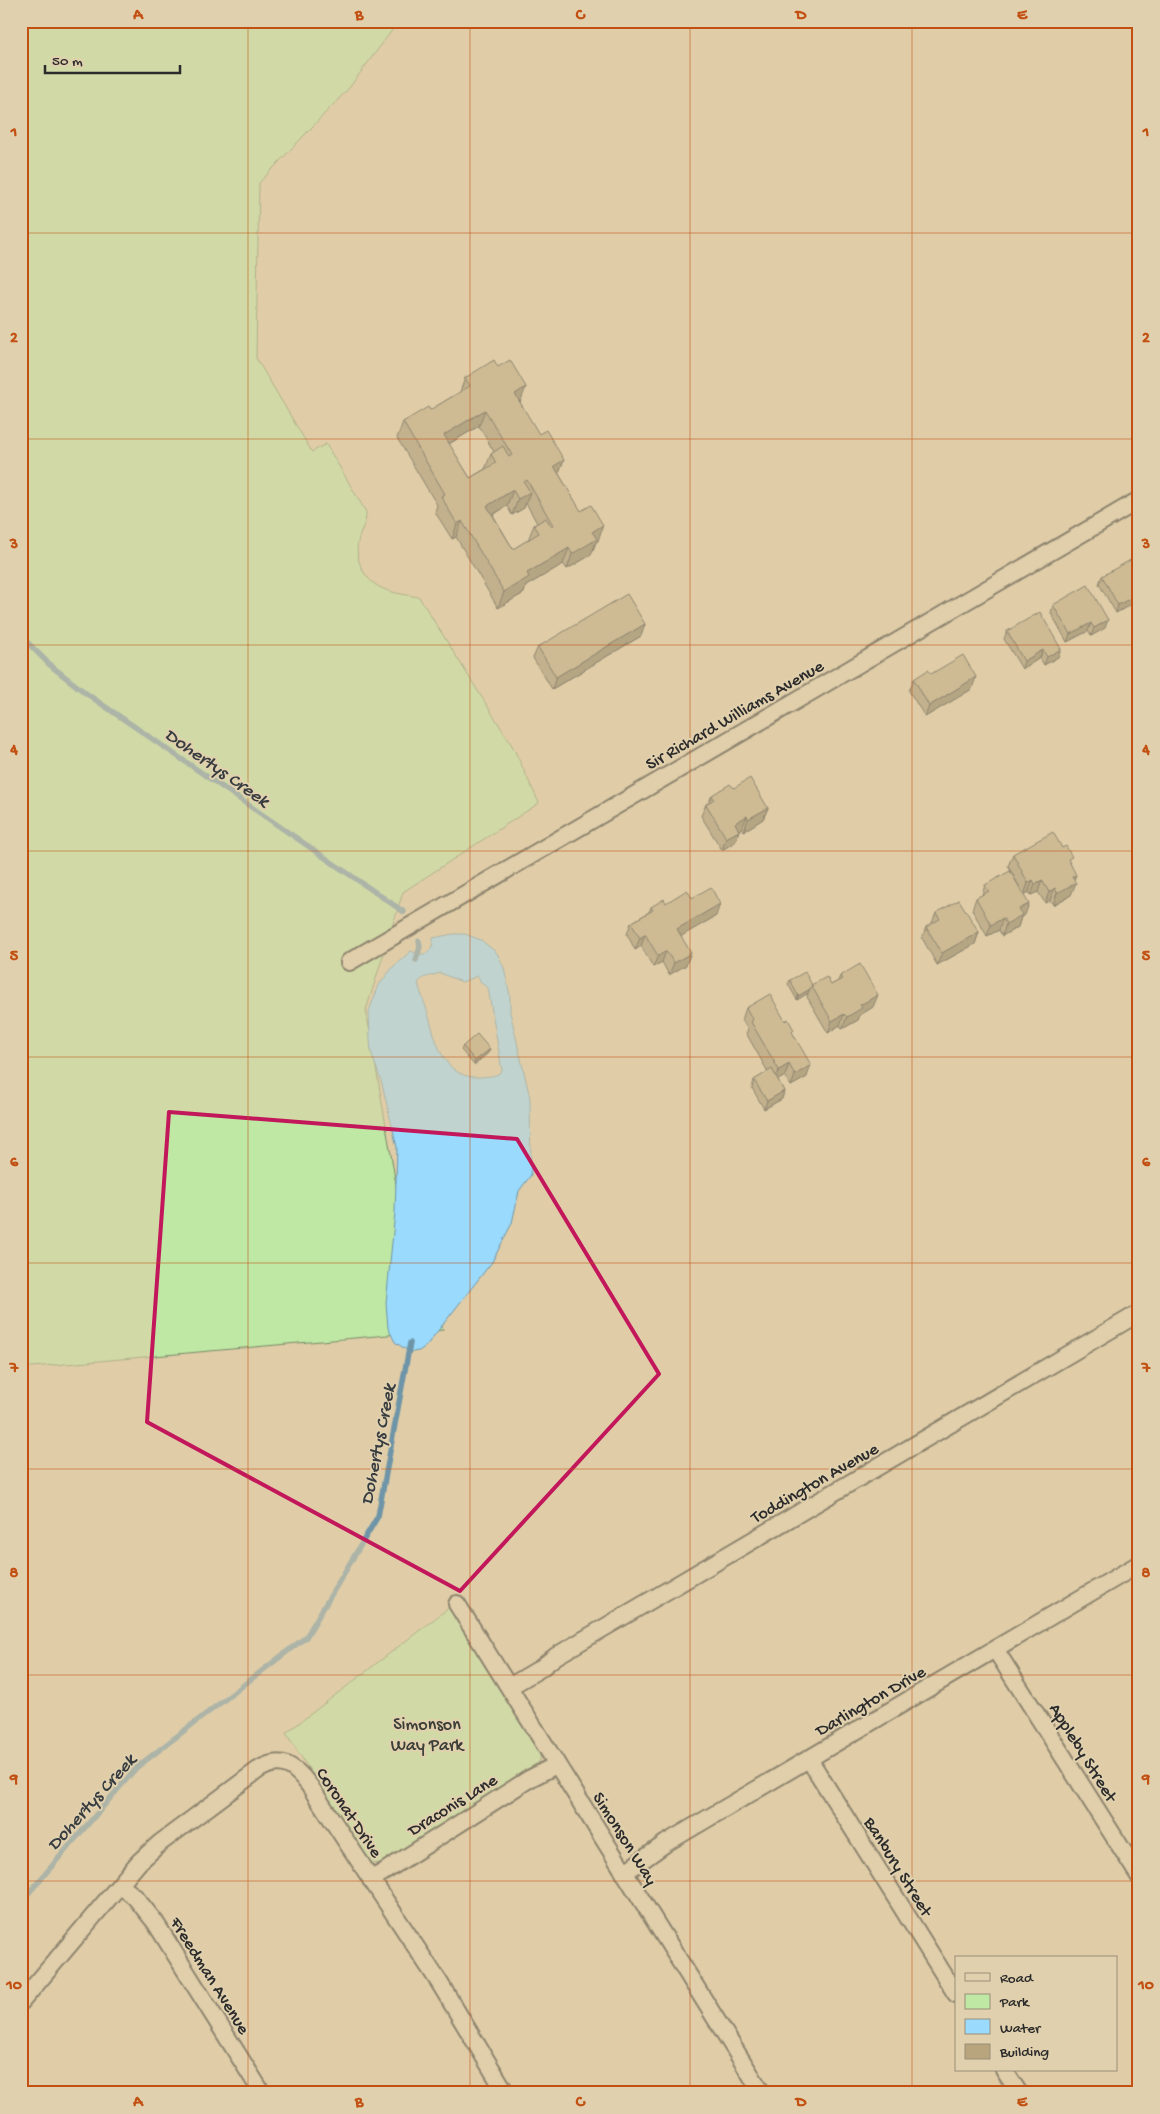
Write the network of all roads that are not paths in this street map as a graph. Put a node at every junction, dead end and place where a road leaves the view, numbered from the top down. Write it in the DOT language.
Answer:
graph roads {
  1 [pos="1139,500"];
  2 [pos="349,962"];
  3 [pos="1139,1313"];
  4 [pos="1139,1564"];
  5 [pos="457,1604"];
  6 [pos="995,1649"];
  7 [pos="509,1687"];
  8 [pos="809,1759"];
  9 [pos="556,1765"];
  10 [pos="624,1872"];
  11 [pos="1139,1876"];
  12 [pos="371,1880"];
  13 [pos="120,1885"];
  14 [pos="955,1992"];
  15 [pos="21,2002"];
  16 [pos="1005,2072"];
  17 [pos="262,2093"];
  18 [pos="506,2093"];
  19 [pos="762,2093"];
  20 [pos="1018,2093"];
  1 -- 2 [label="street, Sir Richard Williams Avenue"];
  3 -- 7 [label="street, Toddington Avenue"];
  4 -- 6 [label="street, Darlington Drive"];
  5 -- 7 [label="street, Simonson Way"];
  6 -- 8 [label="street, Darlington Drive"];
  6 -- 11 [label="street, Appleby Street"];
  7 -- 9 [label="street, Simonson Way"];
  8 -- 10 [label="street, Darlington Drive"];
  8 -- 14 [label="street, Banbury Street"];
  9 -- 10 [label="street, Simonson Way"];
  9 -- 12 [label="street, Draconis Lane"];
  10 -- 19 [label="street, Simonson Way"];
  12 -- 13 [label="street, Coronat Drive"];
  12 -- 18 [label="street, Coronat Drive"];
  13 -- 15 [label="street, Coronat Drive"];
  13 -- 17 [label="street, Freedman Avenue"];
  16 -- 20 [label="street"];
}
